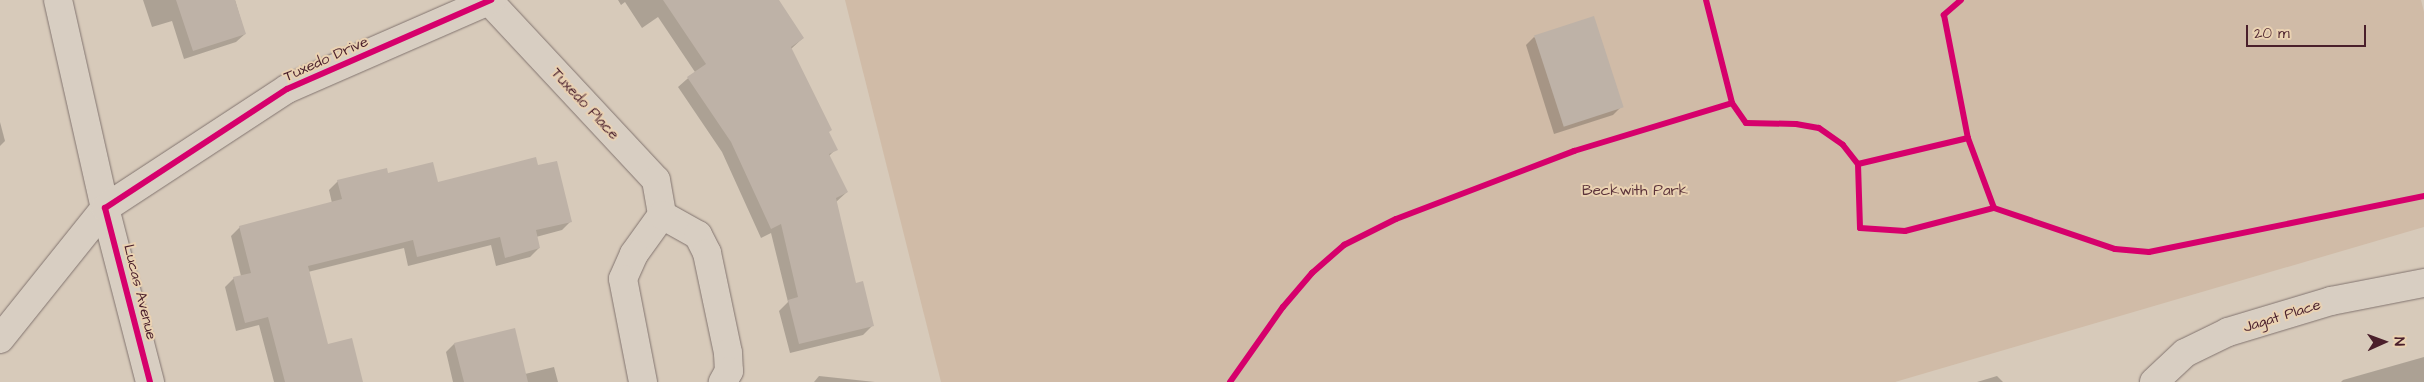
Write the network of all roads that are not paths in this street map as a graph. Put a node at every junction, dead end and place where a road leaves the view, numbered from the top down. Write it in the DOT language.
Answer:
graph roads {
  1 [pos="58,0"];
  2 [pos="491,1"];
  3 [pos="105,208"];
  4 [pos="662,215"];
  5 [pos="2424,283"];
  6 [pos="0,340"];
  7 [pos="150,382"];
  8 [pos="643,382"];
  9 [pos="722,382"];
  10 [pos="2154,382"];
  1 -- 3 [label="street, Lucas Avenue"];
  2 -- 3 [label="street, Tuxedo Drive"];
  2 -- 4 [label="street, Tuxedo Place"];
  3 -- 6 [label="street, Tuxedo Drive"];
  3 -- 7 [label="street, Lucas Avenue"];
  4 -- 8 [label="street"];
  4 -- 9 [label="street"];
  5 -- 10 [label="street, Jagat Place"];
}
